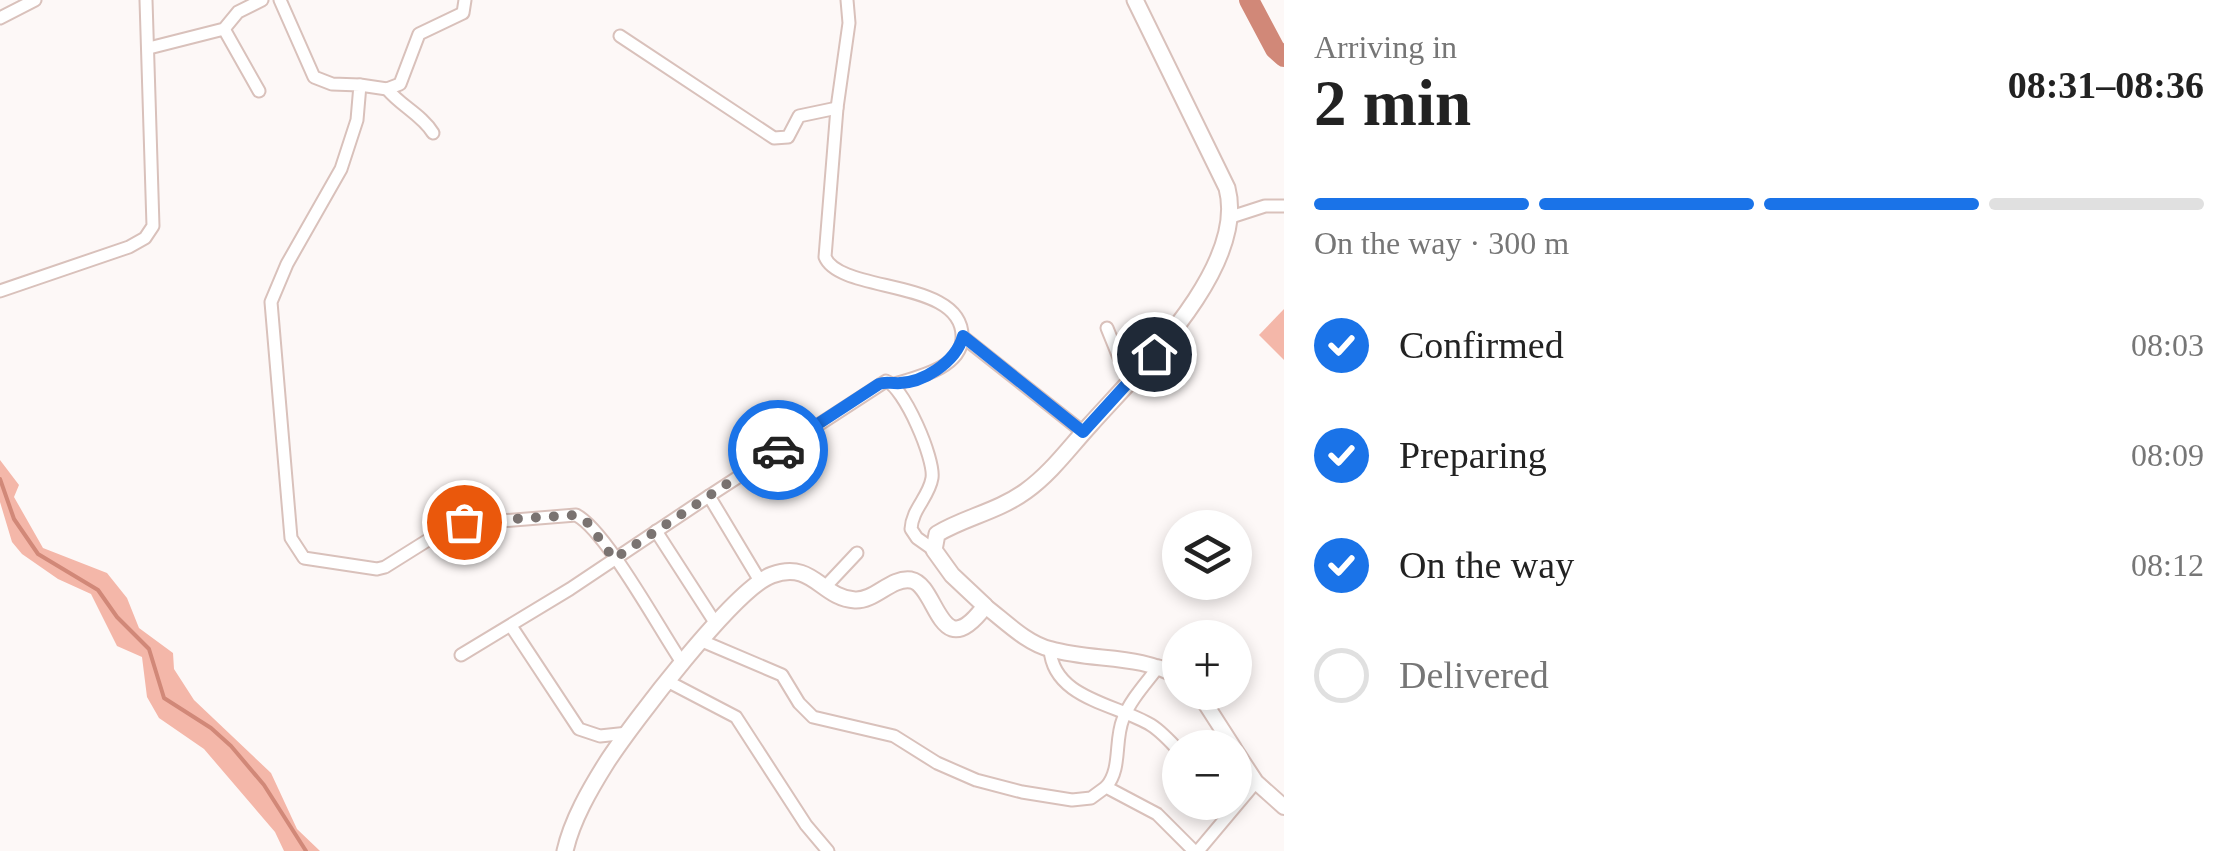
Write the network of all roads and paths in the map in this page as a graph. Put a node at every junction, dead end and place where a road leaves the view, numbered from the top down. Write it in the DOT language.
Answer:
graph roads {
  1 [pos="36,0"];
  2 [pos="146,0"];
  3 [pos="262,0"];
  4 [pos="280,0"];
  5 [pos="465,0"];
  6 [pos="848,0"];
  7 [pos="1135,0"];
  8 [pos="0,18"];
  9 [pos="224,29"];
  10 [pos="620,36"];
  11 [pos="148,48"];
  12 [pos="360,86"];
  13 [pos="387,89"];
  14 [pos="259,91"];
  15 [pos="837,108"];
  16 [pos="433,133"];
  17 [pos="1284,206"];
  18 [pos="1231,217"];
  19 [pos="0,290"];
  20 [pos="1107,328"];
  21 [pos="963,336"];
  22 [pos="1132,379"];
  23 [pos="895,384"];
  24 [pos="1083,432"];
  25 [pos="709,496"];
  26 [pos="656,530"];
  27 [pos="934,550"];
  28 [pos="857,552"];
  29 [pos="614,559"];
  30 [pos="760,581"];
  31 [pos="826,586"];
  32 [pos="985,606"];
  33 [pos="716,624"];
  34 [pos="511,626"];
  35 [pos="702,641"];
  36 [pos="1050,650"];
  37 [pos="461,655"];
  38 [pos="682,664"];
  39 [pos="1159,666"];
  40 [pos="1162,668"];
  41 [pos="669,682"];
  42 [pos="1124,714"];
  43 [pos="628,733"];
  44 [pos="1162,735"];
  45 [pos="1252,776"];
  46 [pos="1256,782"];
  47 [pos="1252,785"];
  48 [pos="1106,787"];
  49 [pos="1284,807"];
  50 [pos="1218,820"];
  51 [pos="565,851"];
  52 [pos="828,851"];
  53 [pos="1196,851"];
  1 -- 8 [label="street"];
  2 -- 11 [label="street"];
  3 -- 9 [label="street"];
  4 -- 12 [label="street"];
  5 -- 13 [label="street"];
  6 -- 15 [label="street"];
  7 -- 18 [label="main road"];
  9 -- 11 [label="street"];
  9 -- 14 [label="street"];
  10 -- 15 [label="street"];
  11 -- 19 [label="street"];
  12 -- 13 [label="street"];
  12 -- 29 [label="street"];
  13 -- 16 [label="street"];
  15 -- 21 [label="street"];
  17 -- 18 [label="street"];
  18 -- 22 [label="main road"];
  20 -- 22 [label="street"];
  21 -- 23 [label="street"];
  21 -- 24 [label="street"];
  22 -- 24 [label="main road"];
  23 -- 25 [label="street"];
  23 -- 27 [label="street"];
  24 -- 27 [label="main road"];
  25 -- 26 [label="street"];
  25 -- 30 [label="street"];
  26 -- 29 [label="street"];
  26 -- 33 [label="street"];
  27 -- 32 [label="main road"];
  28 -- 31 [label="street"];
  29 -- 34 [label="street"];
  29 -- 38 [label="street"];
  30 -- 31 [label="main road"];
  30 -- 33 [label="main road"];
  31 -- 32 [label="main road"];
  32 -- 36 [label="street"];
  33 -- 35 [label="main road"];
  34 -- 37 [label="street"];
  34 -- 43 [label="street"];
  35 -- 38 [label="main road"];
  35 -- 48 [label="street"];
  36 -- 39 [label="street"];
  36 -- 42 [label="street"];
  38 -- 41 [label="main road"];
  39 -- 40 [label="street"];
  39 -- 42 [label="street"];
  41 -- 43 [label="main road"];
  41 -- 52 [label="street"];
  42 -- 44 [label="street"];
  42 -- 48 [label="street"];
  43 -- 51 [label="main road"];
  45 -- 46 [label="street"];
  46 -- 47 [label="street"];
  46 -- 49 [label="street"];
  48 -- 53 [label="street"];
  50 -- 53 [label="street"];
}
